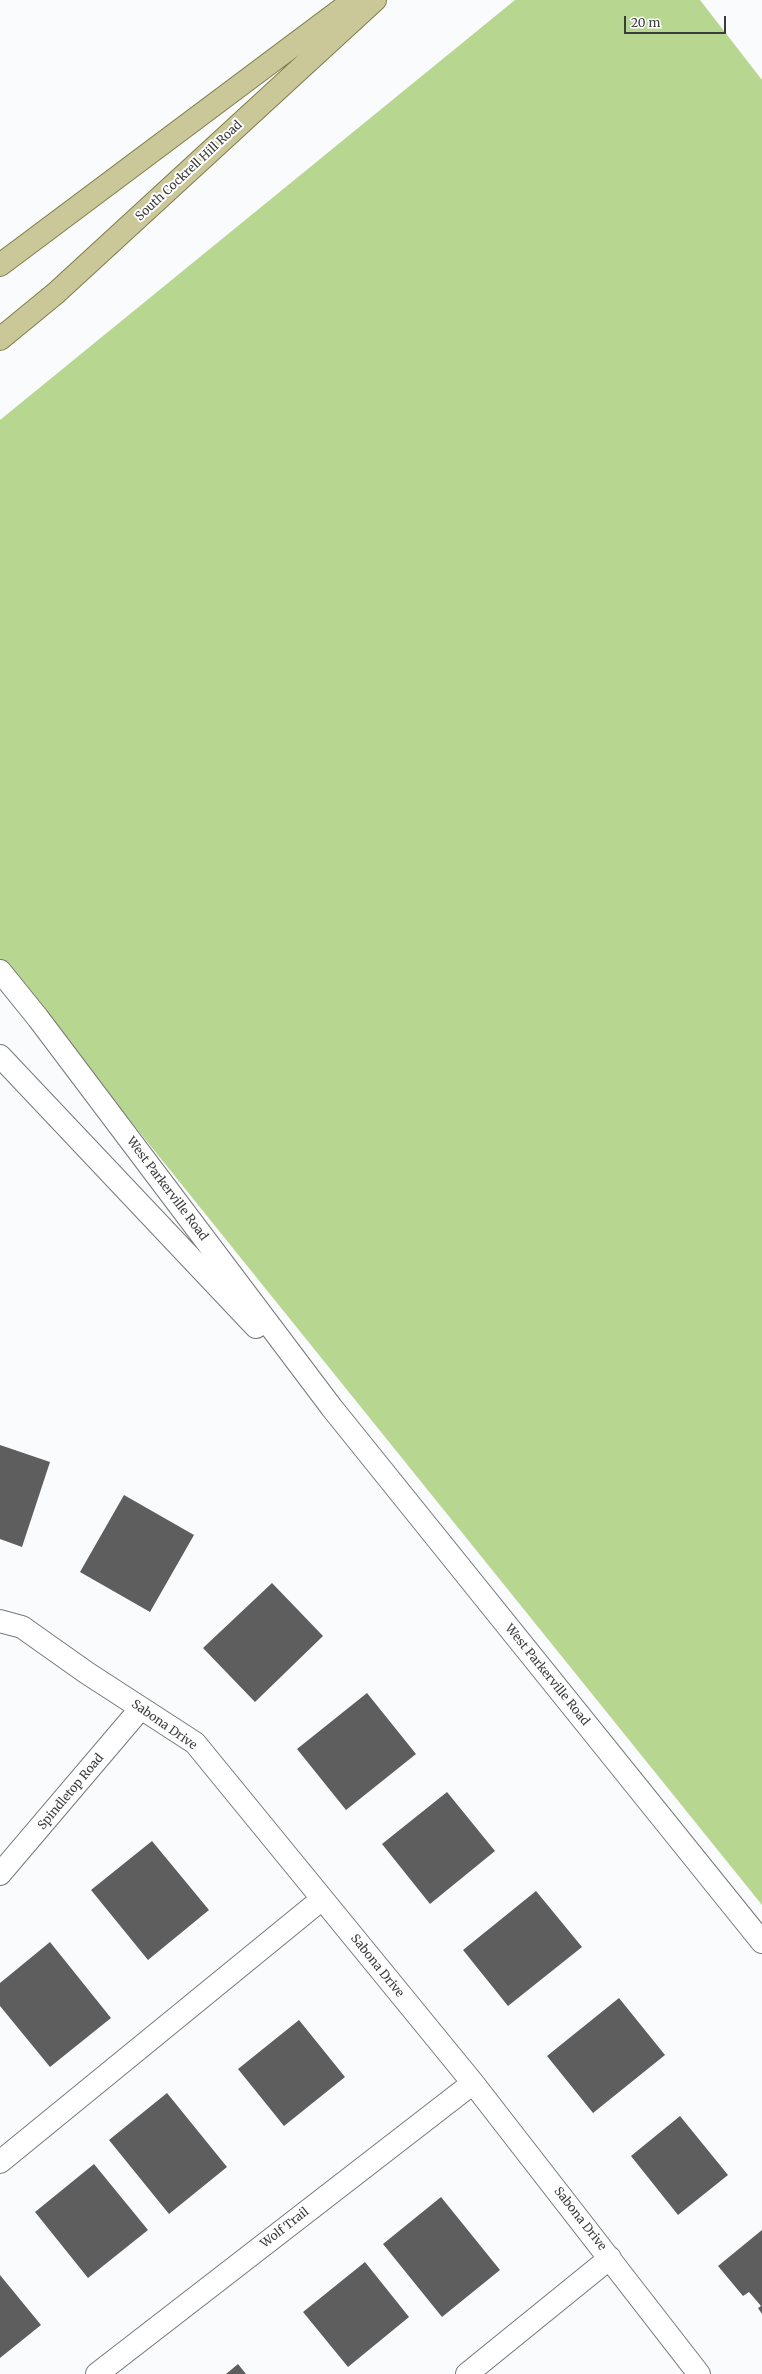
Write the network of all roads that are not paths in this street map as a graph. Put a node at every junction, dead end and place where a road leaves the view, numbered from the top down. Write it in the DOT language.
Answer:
graph roads {
  1 [pos="354,0"];
  2 [pos="375,0"];
  3 [pos="0,266"];
  4 [pos="0,339"];
  5 [pos="0,972"];
  6 [pos="0,1056"];
  7 [pos="332,1408"];
  8 [pos="0,1621"];
  9 [pos="141,1708"];
  10 [pos="0,1874"];
  11 [pos="322,1899"];
  12 [pos="762,1942"];
  13 [pos="473,2083"];
  14 [pos="0,2162"];
  15 [pos="610,2258"];
  16 [pos="97,2374"];
  17 [pos="467,2374"];
  18 [pos="699,2374"];
  1 -- 3 [label="main road"];
  2 -- 4 [label="main road, South Cockrell Hill Road"];
  5 -- 7 [label="street, West Parkerville Road"];
  6 -- 7 [label="street, West Parkerville Road"];
  7 -- 12 [label="street, West Parkerville Road"];
  8 -- 9 [label="street, Sabona Drive"];
  9 -- 10 [label="street, Spindletop Road"];
  9 -- 11 [label="street, Sabona Drive"];
  11 -- 13 [label="street, Sabona Drive"];
  11 -- 14 [label="street"];
  13 -- 15 [label="street, Sabona Drive"];
  13 -- 16 [label="street, Wolf Trail"];
  15 -- 17 [label="street"];
  15 -- 18 [label="street, Sabona Drive"];
}
